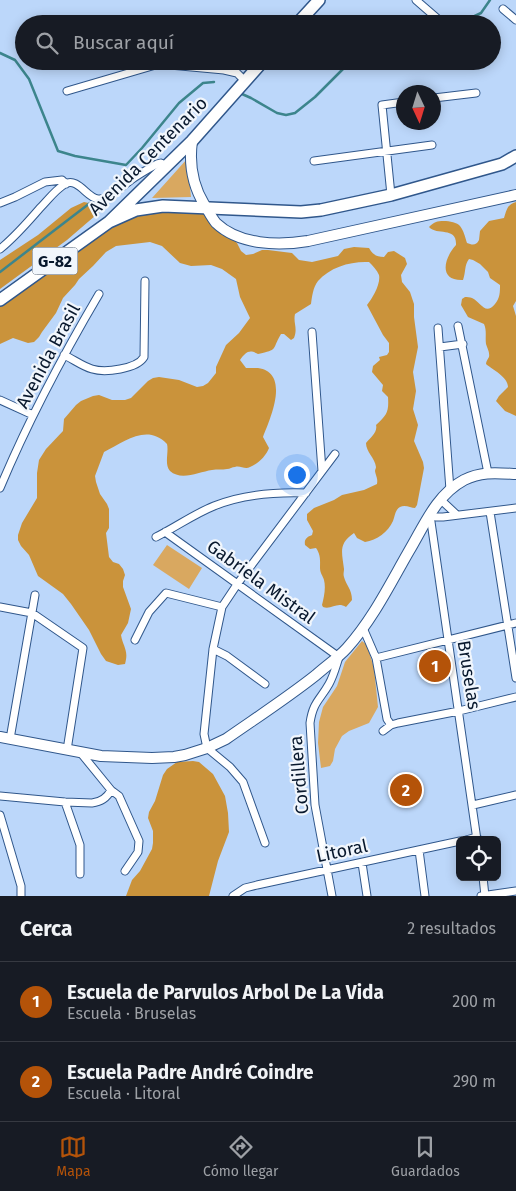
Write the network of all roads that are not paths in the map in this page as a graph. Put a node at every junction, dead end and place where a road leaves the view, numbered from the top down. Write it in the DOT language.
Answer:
graph roads {
  1 [pos="319,0"];
  2 [pos="416,0"];
  3 [pos="504,9"];
  4 [pos="306,15"];
  5 [pos="433,15"];
  6 [pos="516,20"];
  7 [pos="139,70"];
  8 [pos="224,70"];
  9 [pos="255,70"];
  10 [pos="245,81"];
  11 [pos="67,91"];
  12 [pos="476,93"];
  13 [pos="441,97"];
  14 [pos="396,103"];
  15 [pos="192,141"];
  16 [pos="432,146"];
  17 [pos="386,152"];
  18 [pos="516,156"];
  19 [pos="314,161"];
  20 [pos="166,166"];
  21 [pos="66,184"];
  22 [pos="391,195"];
  23 [pos="516,195"];
  24 [pos="0,203"];
  25 [pos="206,207"];
  26 [pos="109,222"];
  27 [pos="0,249"];
  28 [pos="145,282"];
  29 [pos="99,294"];
  30 [pos="0,300"];
  31 [pos="458,326"];
  32 [pos="438,328"];
  33 [pos="312,332"];
  34 [pos="463,344"];
  35 [pos="440,347"];
  36 [pos="64,355"];
  37 [pos="0,400"];
  38 [pos="33,415"];
  39 [pos="335,454"];
  40 [pos="322,471"];
  41 [pos="488,473"];
  42 [pos="516,474"];
  43 [pos="0,488"];
  44 [pos="450,490"];
  45 [pos="306,493"];
  46 [pos="440,499"];
  47 [pos="516,508"];
  48 [pos="490,512"];
  49 [pos="430,515"];
  50 [pos="457,516"];
  51 [pos="165,532"];
  52 [pos="156,536"];
  53 [pos="238,583"];
  54 [pos="35,595"];
  55 [pos="0,607"];
  56 [pos="222,608"];
  57 [pos="32,613"];
  58 [pos="516,623"];
  59 [pos="508,625"];
  60 [pos="363,628"];
  61 [pos="135,640"];
  62 [pos="448,640"];
  63 [pos="213,649"];
  64 [pos="339,656"];
  65 [pos="376,658"];
  66 [pos="516,678"];
  67 [pos="265,684"];
  68 [pos="516,697"];
  69 [pos="459,711"];
  70 [pos="391,725"];
  71 [pos="383,732"];
  72 [pos="5,738"];
  73 [pos="207,748"];
  74 [pos="67,750"];
  75 [pos="80,752"];
  76 [pos="111,790"];
  77 [pos="516,795"];
  78 [pos="0,796"];
  79 [pos="65,802"];
  80 [pos="473,805"];
  81 [pos="0,815"];
  82 [pos="477,836"];
  83 [pos="456,842"];
  84 [pos="265,843"];
  85 [pos="419,850"];
  86 [pos="362,862"];
  87 [pos="328,870"];
  88 [pos="124,871"];
  89 [pos="80,874"];
  90 [pos="483,881"];
  91 [pos="516,891"];
  92 [pos="21,896"];
  93 [pos="232,896"];
  94 [pos="332,896"];
  95 [pos="367,896"];
  96 [pos="425,896"];
  97 [pos="484,896"];
  1 -- 4 [label="main road"];
  2 -- 5 [label="street"];
  3 -- 6 [label="street"];
  7 -- 11 [label="street"];
  8 -- 10 [label="street"];
  9 -- 10 [label="main road, Avenida Centenario"];
  10 -- 15 [label="main road, Avenida Centenario"];
  12 -- 13 [label="street"];
  14 -- 17 [label="street"];
  15 -- 20 [label="main road, Avenida Centenario"];
  15 -- 25 [label="street"];
  16 -- 17 [label="street"];
  17 -- 19 [label="street"];
  17 -- 22 [label="street"];
  18 -- 22 [label="main road"];
  20 -- 21 [label="street"];
  20 -- 26 [label="main road, Avenida Centenario"];
  21 -- 24 [label="street"];
  21 -- 27 [label="street"];
  22 -- 25 [label="main road"];
  23 -- 25 [label="street"];
  25 -- 26 [label="main road"];
  26 -- 30 [label="main road, Avenida Centenario / G-82"];
  28 -- 36 [label="street"];
  29 -- 36 [label="street, Avenida Brasil"];
  31 -- 34 [label="street"];
  32 -- 35 [label="street"];
  33 -- 40 [label="street"];
  34 -- 35 [label="street"];
  34 -- 41 [label="street"];
  35 -- 44 [label="street"];
  36 -- 38 [label="street, Avenida Brasil"];
  37 -- 38 [label="street"];
  38 -- 43 [label="street, Avenida Brasil"];
  39 -- 40 [label="street"];
  40 -- 45 [label="street"];
  41 -- 42 [label="street"];
  41 -- 44 [label="street"];
  44 -- 46 [label="street"];
  45 -- 51 [label="street"];
  45 -- 53 [label="street"];
  46 -- 49 [label="street"];
  46 -- 50 [label="street"];
  47 -- 48 [label="street"];
  48 -- 50 [label="street"];
  48 -- 59 [label="street"];
  49 -- 50 [label="street"];
  49 -- 60 [label="street"];
  49 -- 62 [label="street, Bruselas"];
  51 -- 52 [label="street"];
  51 -- 53 [label="street, Gabriela Mistral"];
  53 -- 56 [label="street"];
  53 -- 64 [label="street, Gabriela Mistral"];
  54 -- 57 [label="street"];
  55 -- 57 [label="street"];
  56 -- 61 [label="street"];
  56 -- 63 [label="street"];
  57 -- 72 [label="street"];
  57 -- 74 [label="street"];
  58 -- 59 [label="street"];
  59 -- 62 [label="street"];
  59 -- 66 [label="street"];
  60 -- 64 [label="street"];
  60 -- 65 [label="street"];
  62 -- 65 [label="street"];
  62 -- 69 [label="street, Bruselas"];
  63 -- 67 [label="street"];
  63 -- 73 [label="street"];
  64 -- 73 [label="street"];
  64 -- 87 [label="street, Cordillera"];
  65 -- 70 [label="street"];
  68 -- 69 [label="street"];
  69 -- 70 [label="street"];
  69 -- 80 [label="street, Bruselas"];
  70 -- 71 [label="street"];
  72 -- 74 [label="street"];
  73 -- 75 [label="street"];
  73 -- 84 [label="street"];
  74 -- 75 [label="street"];
  75 -- 76 [label="street"];
  76 -- 79 [label="street"];
  76 -- 88 [label="street"];
  77 -- 80 [label="street"];
  78 -- 79 [label="street"];
  79 -- 89 [label="street"];
  80 -- 82 [label="street, Bruselas"];
  81 -- 92 [label="street"];
  83 -- 85 [label="street, Litoral"];
  85 -- 86 [label="street, Litoral"];
  85 -- 96 [label="street"];
  86 -- 87 [label="street, Litoral"];
  86 -- 95 [label="street"];
  87 -- 93 [label="street, Litoral"];
  87 -- 94 [label="street, Cordillera"];
  90 -- 97 [label="street"];
  91 -- 97 [label="street"];
}
